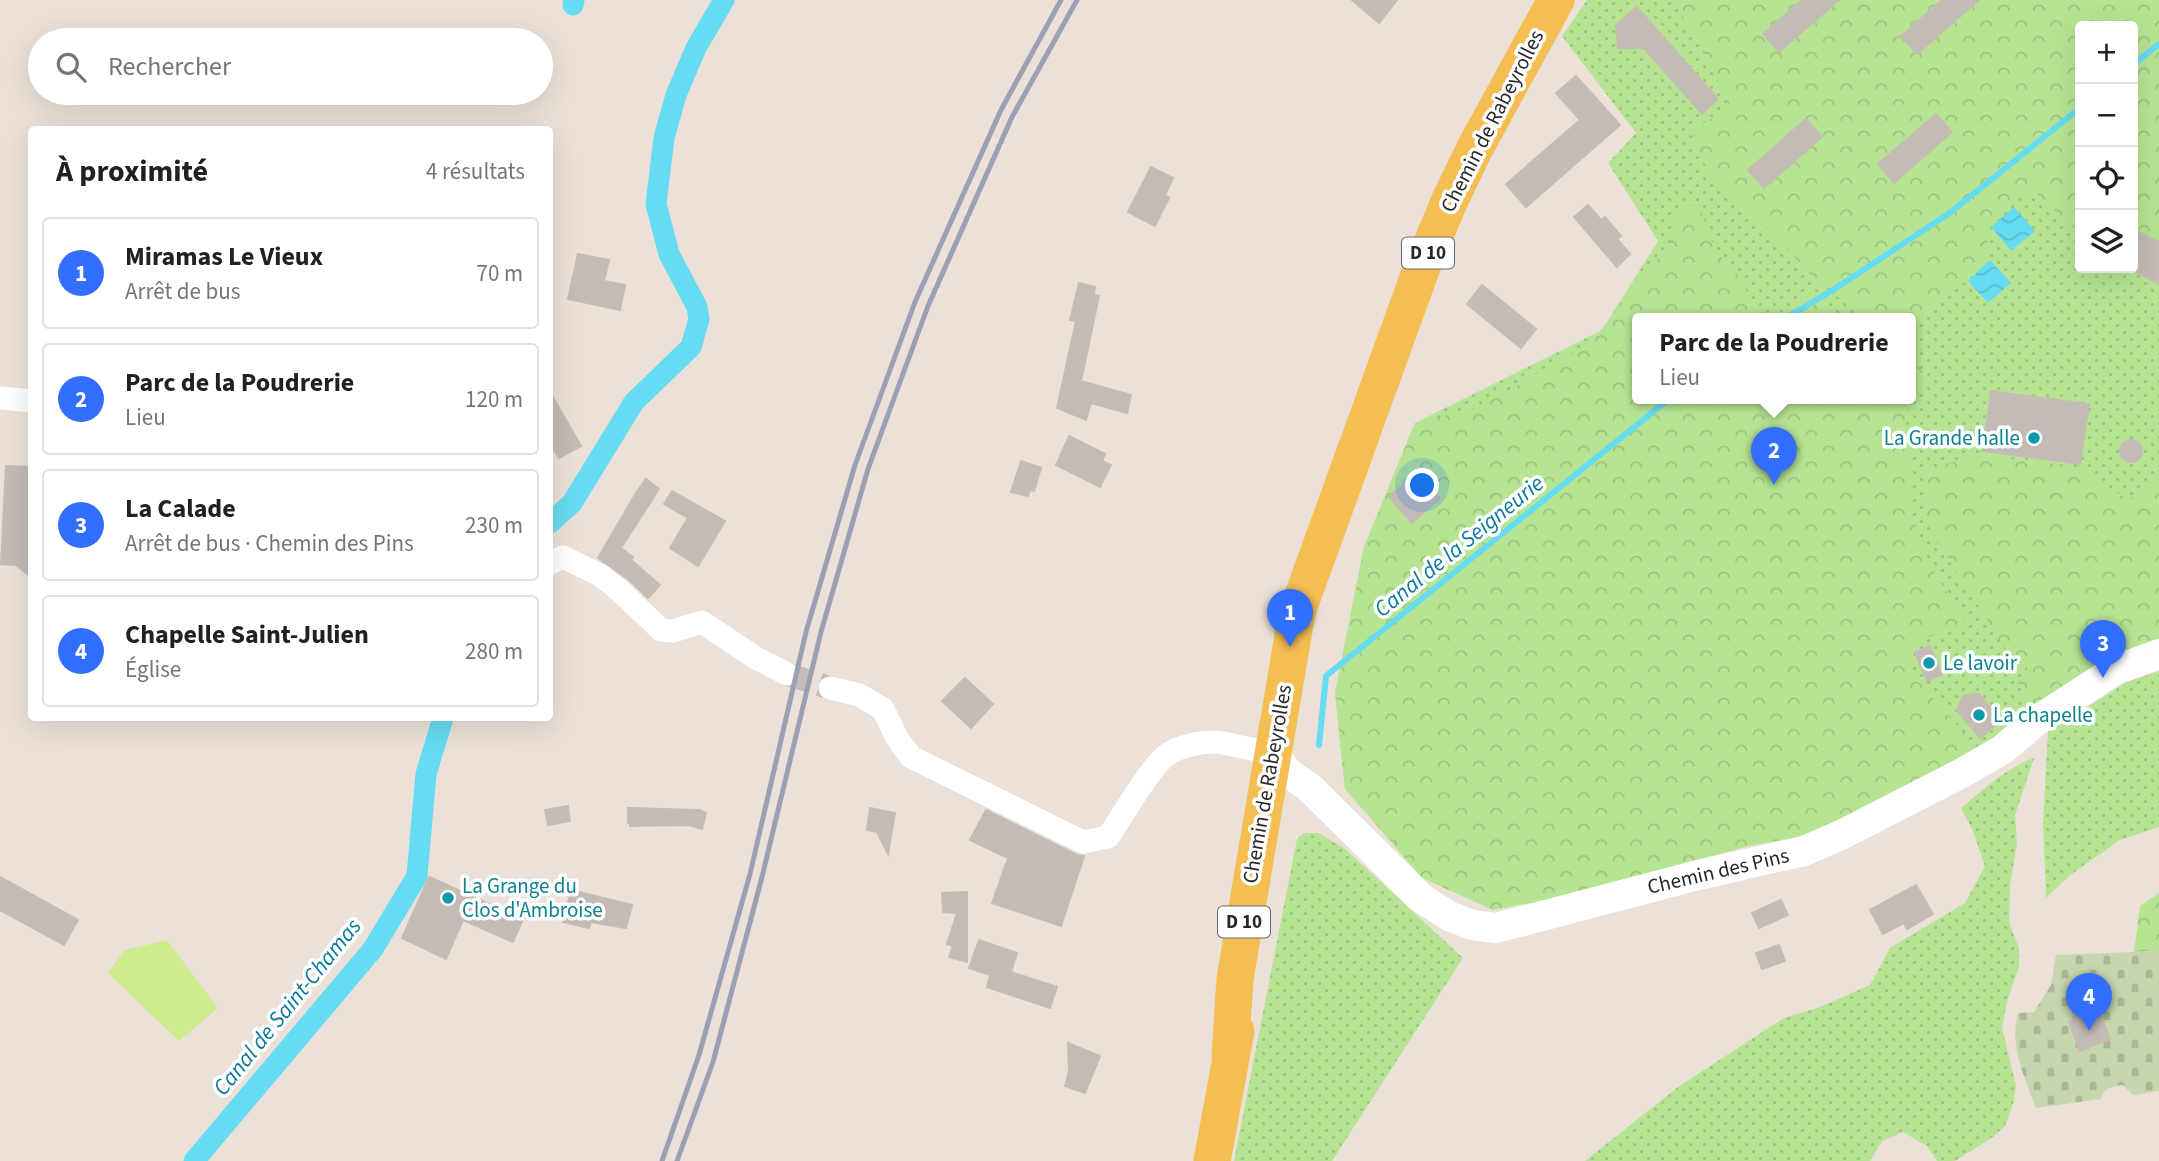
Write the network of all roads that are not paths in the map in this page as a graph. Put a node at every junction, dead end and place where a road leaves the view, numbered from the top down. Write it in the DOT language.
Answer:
graph roads {
  1 [pos="1556,0"];
  2 [pos="0,398"];
  3 [pos="28,401"];
  4 [pos="1330,519"];
  5 [pos="553,562"];
  6 [pos="2159,654"];
  7 [pos="786,674"];
  8 [pos="830,688"];
  9 [pos="1284,762"];
  10 [pos="1230,1055"];
  11 [pos="1212,1161"];
  1 -- 4 [label="main road, Chemin de Rabeyrolles / D 10"];
  2 -- 3 [label="street"];
  4 -- 9 [label="main road, Chemin de Rabeyrolles / D 10"];
  4 -- 9 [label="main road, Chemin de Rabeyrolles / D 10"];
  5 -- 7 [label="street"];
  6 -- 9 [label="street, Chemin des Pins"];
  8 -- 9 [label="street"];
  9 -- 10 [label="main road, Chemin de Rabeyrolles / D 10"];
  9 -- 10 [label="main road, Chemin de Rabeyrolles / D 10"];
  10 -- 11 [label="main road, Chemin de Rabeyrolles / D 10"];
}
